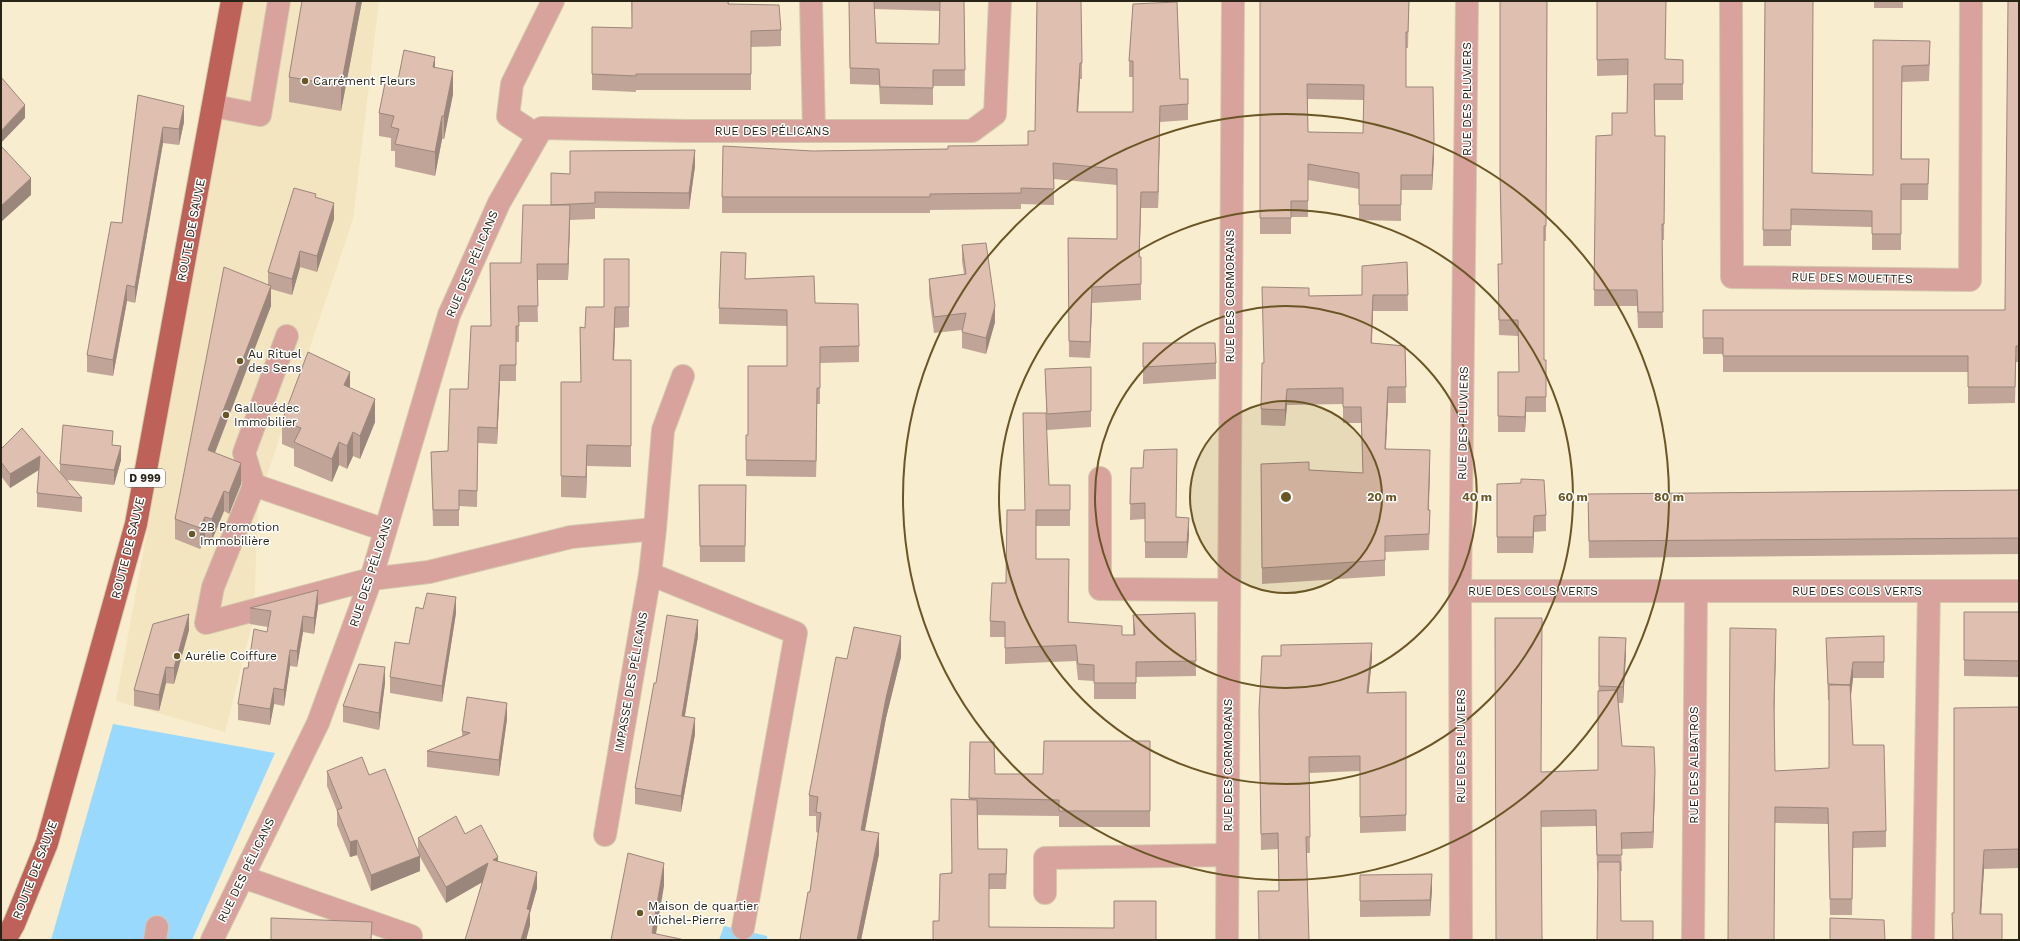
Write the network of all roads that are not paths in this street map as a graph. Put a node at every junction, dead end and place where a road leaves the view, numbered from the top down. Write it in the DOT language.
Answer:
graph roads {
  1 [pos="232,1"];
  2 [pos="280,1"];
  3 [pos="553,1"];
  4 [pos="812,1"];
  5 [pos="1000,1"];
  6 [pos="1232,1"];
  7 [pos="1467,1"];
  8 [pos="1731,1"];
  9 [pos="1971,1"];
  10 [pos="214,106"];
  11 [pos="814,131"];
  12 [pos="537,135"];
  13 [pos="287,336"];
  14 [pos="683,376"];
  15 [pos="1100,478"];
  16 [pos="254,485"];
  17 [pos="655,529"];
  18 [pos="385,530"];
  19 [pos="650,574"];
  20 [pos="371,579"];
  21 [pos="1228,590"];
  22 [pos="1460,591"];
  23 [pos="1696,591"];
  24 [pos="1929,591"];
  25 [pos="2019,591"];
  26 [pos="605,834"];
  27 [pos="1228,855"];
  28 [pos="243,877"];
  29 [pos="1045,893"];
  30 [pos="743,928"];
  31 [pos="411,936"];
  32 [pos="5,940"];
  33 [pos="212,940"];
  34 [pos="1226,940"];
  35 [pos="1461,940"];
  36 [pos="1692,940"];
  37 [pos="1923,940"];
  1 -- 10 [label="main road, ROUTE DE SAUVE / D 999"];
  2 -- 10 [label="street"];
  3 -- 12 [label="street"];
  4 -- 11 [label="street"];
  5 -- 11 [label="street, RUE DES PÉLICANS"];
  6 -- 21 [label="street, RUE DES CORMORANS"];
  7 -- 22 [label="street, RUE DES PLUVIERS"];
  8 -- 9 [label="street, RUE DES MOUETTES"];
  10 -- 32 [label="main road, ROUTE DE SAUVE / D 999"];
  11 -- 12 [label="street, RUE DES PÉLICANS"];
  12 -- 18 [label="street, RUE DES PÉLICANS"];
  13 -- 16 [label="street"];
  14 -- 17 [label="street, IMPASSE DES PÉLICANS"];
  15 -- 21 [label="street"];
  16 -- 18 [label="street"];
  16 -- 20 [label="street"];
  17 -- 19 [label="street, IMPASSE DES PÉLICANS"];
  17 -- 20 [label="street"];
  18 -- 20 [label="street, RUE DES PÉLICANS"];
  19 -- 26 [label="street, IMPASSE DES PÉLICANS"];
  19 -- 30 [label="street"];
  20 -- 28 [label="street, RUE DES PÉLICANS"];
  21 -- 27 [label="street, RUE DES CORMORANS"];
  22 -- 23 [label="street, RUE DES COLS VERTS"];
  22 -- 35 [label="street, RUE DES PLUVIERS"];
  23 -- 24 [label="street, RUE DES COLS VERTS"];
  23 -- 36 [label="street, RUE DES ALBATROS"];
  24 -- 25 [label="street"];
  24 -- 37 [label="street, RUE DES COLS VERTS"];
  27 -- 29 [label="street"];
  27 -- 34 [label="street, RUE DES CORMORANS"];
  28 -- 31 [label="street"];
  28 -- 33 [label="street, RUE DES PÉLICANS"];
}
